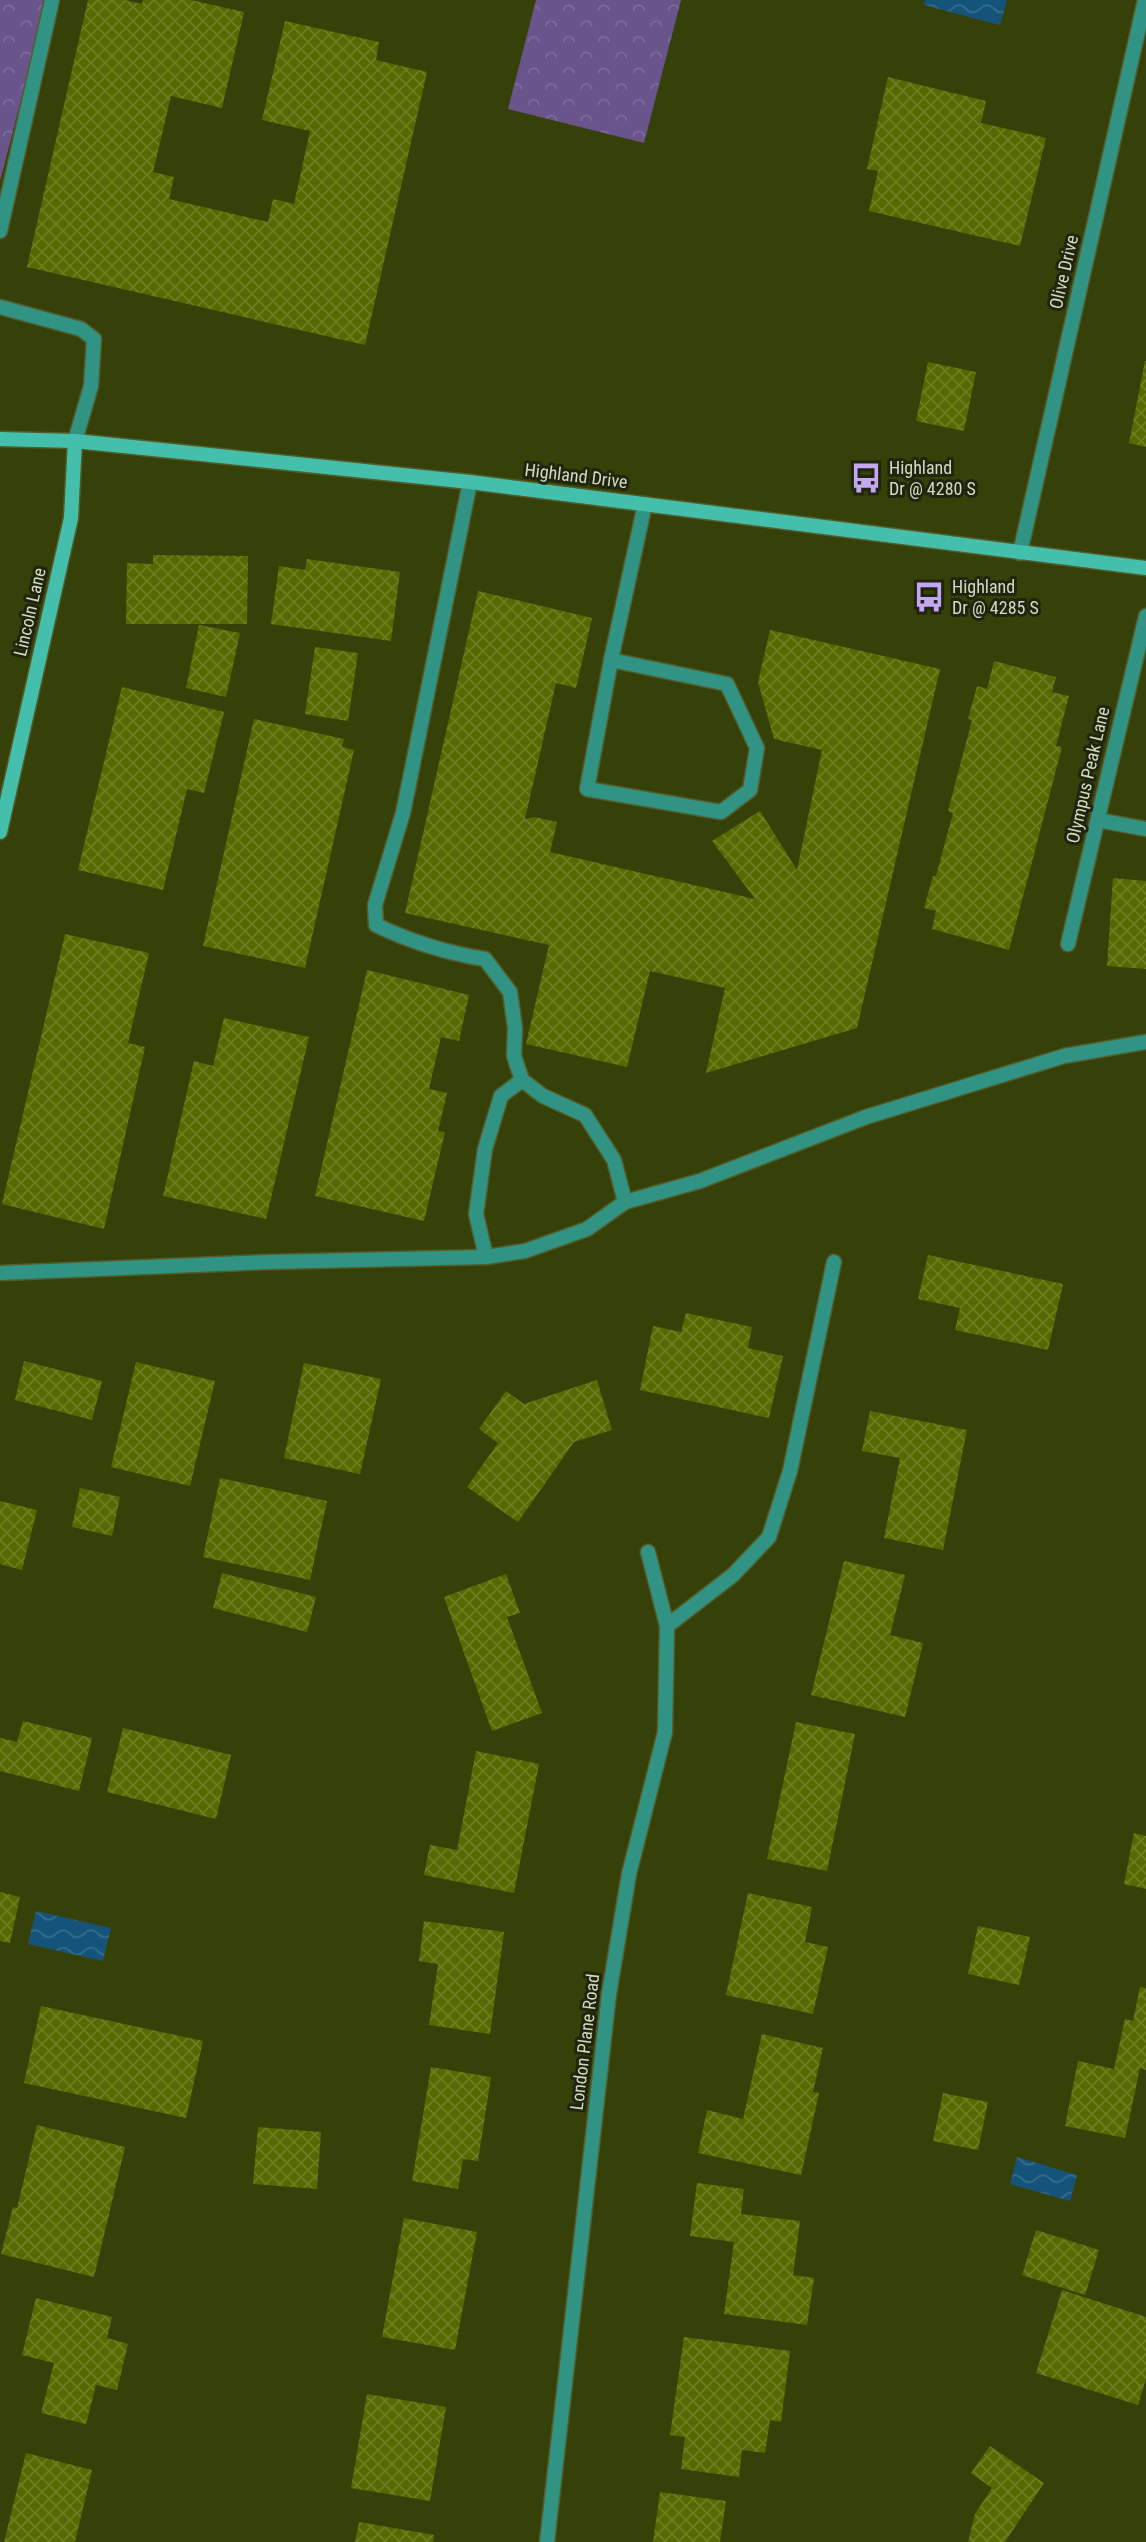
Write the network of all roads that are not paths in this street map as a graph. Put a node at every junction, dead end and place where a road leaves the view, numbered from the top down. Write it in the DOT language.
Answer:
graph roads {
  1 [pos="52,0"];
  2 [pos="1145,0"];
  3 [pos="0,231"];
  4 [pos="0,307"];
  5 [pos="0,439"];
  6 [pos="75,441"];
  7 [pos="470,482"];
  8 [pos="645,504"];
  9 [pos="1020,553"];
  10 [pos="1146,568"];
  11 [pos="1146,616"];
  12 [pos="611,660"];
  13 [pos="1098,820"];
  14 [pos="1146,829"];
  15 [pos="0,832"];
  16 [pos="1068,944"];
  17 [pos="1146,1042"];
  18 [pos="522,1080"];
  19 [pos="625,1202"];
  20 [pos="486,1257"];
  21 [pos="834,1262"];
  22 [pos="0,1273"];
  23 [pos="648,1552"];
  24 [pos="667,1626"];
  25 [pos="547,2542"];
  1 -- 3 [label="street"];
  2 -- 9 [label="street, Olive Drive"];
  4 -- 6 [label="street"];
  5 -- 6 [label="main road, Highland Drive"];
  6 -- 7 [label="main road, Highland Drive"];
  6 -- 15 [label="main road, Lincoln Lane"];
  7 -- 8 [label="main road, Highland Drive"];
  7 -- 18 [label="street"];
  8 -- 9 [label="main road, Highland Drive"];
  8 -- 12 [label="street"];
  9 -- 10 [label="main road, Highland Drive"];
  11 -- 13 [label="street, Olympus Peak Lane"];
  12 -- 12 [label="street"];
  13 -- 14 [label="street"];
  13 -- 16 [label="street, Olympus Peak Lane"];
  17 -- 19 [label="street"];
  18 -- 19 [label="street"];
  18 -- 20 [label="street"];
  19 -- 20 [label="street"];
  20 -- 22 [label="street"];
  21 -- 24 [label="street"];
  23 -- 24 [label="street, London Plane Road"];
  24 -- 25 [label="street, London Plane Road"];
}
